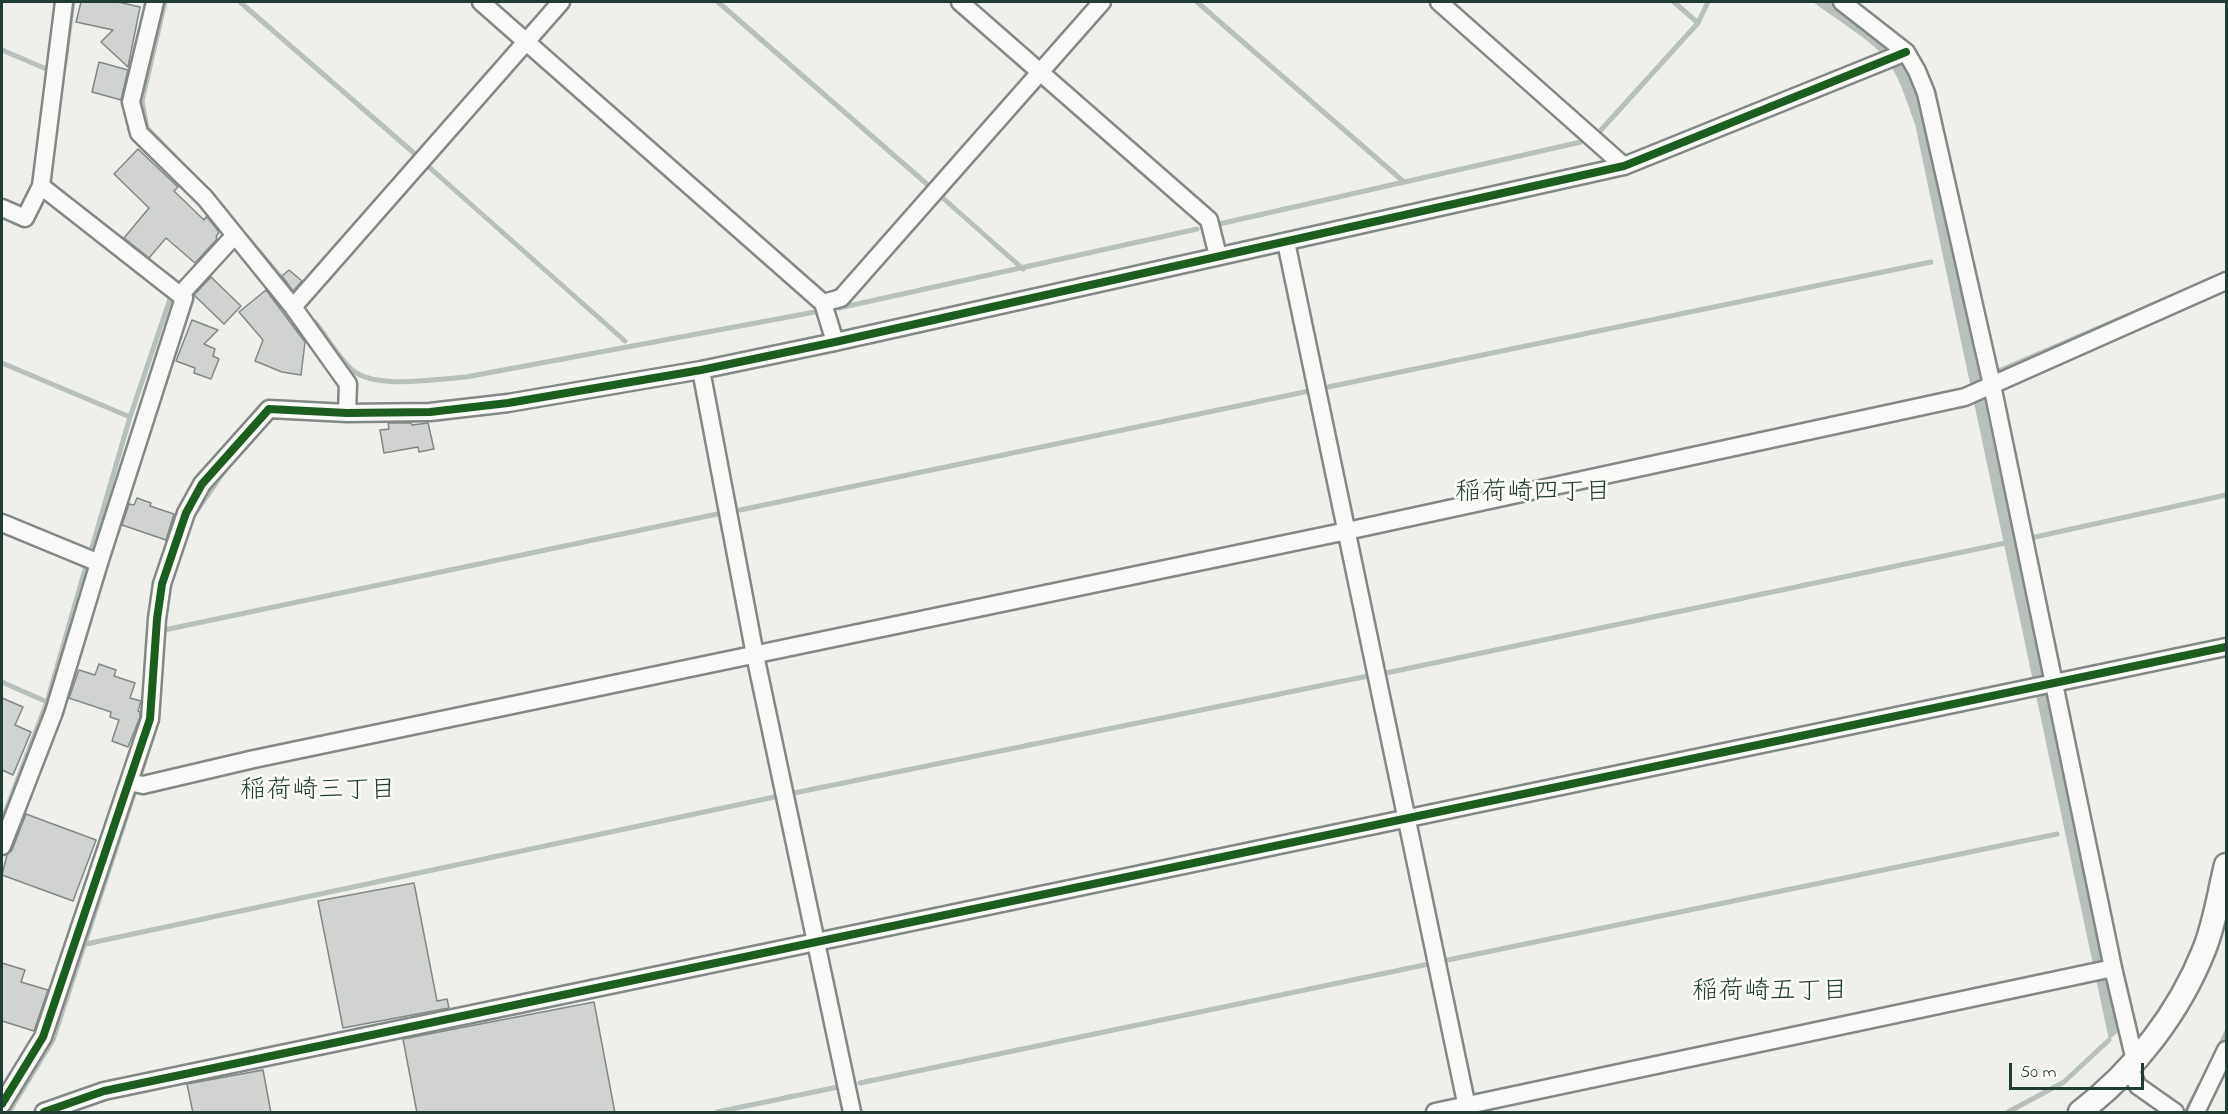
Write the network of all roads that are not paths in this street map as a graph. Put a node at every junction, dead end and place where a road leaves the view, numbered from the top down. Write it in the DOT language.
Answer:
graph roads {
  1 [pos="64,2"];
  2 [pos="155,2"];
  3 [pos="481,2"];
  4 [pos="561,2"];
  5 [pos="960,2"];
  6 [pos="1102,2"];
  7 [pos="1439,2"];
  8 [pos="1842,2"];
  9 [pos="526,40"];
  10 [pos="1903,52"];
  11 [pos="1041,71"];
  12 [pos="1624,166"];
  13 [pos="41,186"];
  14 [pos="2,208"];
  15 [pos="235,235"];
  16 [pos="1286,242"];
  17 [pos="1218,256"];
  18 [pos="2226,280"];
  19 [pos="180,295"];
  20 [pos="823,303"];
  21 [pos="293,307"];
  22 [pos="835,342"];
  23 [pos="701,370"];
  24 [pos="1992,385"];
  25 [pos="347,412"];
  26 [pos="2,523"];
  27 [pos="1347,531"];
  28 [pos="99,563"];
  29 [pos="2226,647"];
  30 [pos="755,655"];
  31 [pos="2054,683"];
  32 [pos="129,782"];
  33 [pos="1407,819"];
  34 [pos="2,842"];
  35 [pos="2226,865"];
  36 [pos="817,941"];
  37 [pos="2113,968"];
  38 [pos="2226,1050"];
  39 [pos="2132,1064"];
  40 [pos="2,1104"];
  41 [pos="1467,1109"];
  42 [pos="45,1113"];
  43 [pos="852,1113"];
  44 [pos="1436,1113"];
  45 [pos="2080,1113"];
  46 [pos="2175,1113"];
  47 [pos="2196,1113"];
  1 -- 13 [label="street"];
  2 -- 15 [label="street"];
  3 -- 9 [label="street"];
  4 -- 9 [label="street"];
  5 -- 11 [label="street"];
  6 -- 11 [label="street"];
  7 -- 12 [label="street"];
  8 -- 10 [label="street"];
  9 -- 20 [label="street"];
  9 -- 21 [label="street"];
  10 -- 12 [label="street"];
  10 -- 24 [label="street"];
  11 -- 17 [label="street"];
  11 -- 20 [label="street"];
  12 -- 16 [label="street"];
  13 -- 14 [label="street"];
  13 -- 19 [label="street"];
  15 -- 19 [label="street"];
  15 -- 21 [label="street"];
  16 -- 17 [label="street"];
  16 -- 27 [label="street"];
  17 -- 22 [label="street"];
  18 -- 24 [label="street"];
  19 -- 28 [label="street"];
  20 -- 22 [label="street"];
  21 -- 25 [label="street"];
  22 -- 23 [label="street"];
  23 -- 25 [label="street"];
  23 -- 30 [label="street"];
  24 -- 27 [label="street"];
  24 -- 31 [label="street"];
  25 -- 32 [label="street"];
  26 -- 28 [label="street"];
  27 -- 30 [label="street"];
  27 -- 33 [label="street"];
  28 -- 34 [label="street"];
  29 -- 31 [label="street"];
  30 -- 32 [label="street"];
  30 -- 36 [label="street"];
  31 -- 33 [label="street"];
  31 -- 37 [label="street"];
  32 -- 40 [label="street"];
  33 -- 36 [label="street"];
  33 -- 41 [label="street"];
  35 -- 39 [label="street"];
  36 -- 42 [label="street"];
  36 -- 43 [label="street"];
  37 -- 39 [label="street"];
  37 -- 41 [label="street"];
  38 -- 47 [label="street"];
  39 -- 45 [label="street"];
  39 -- 46 [label="street"];
  41 -- 44 [label="street"];
}
